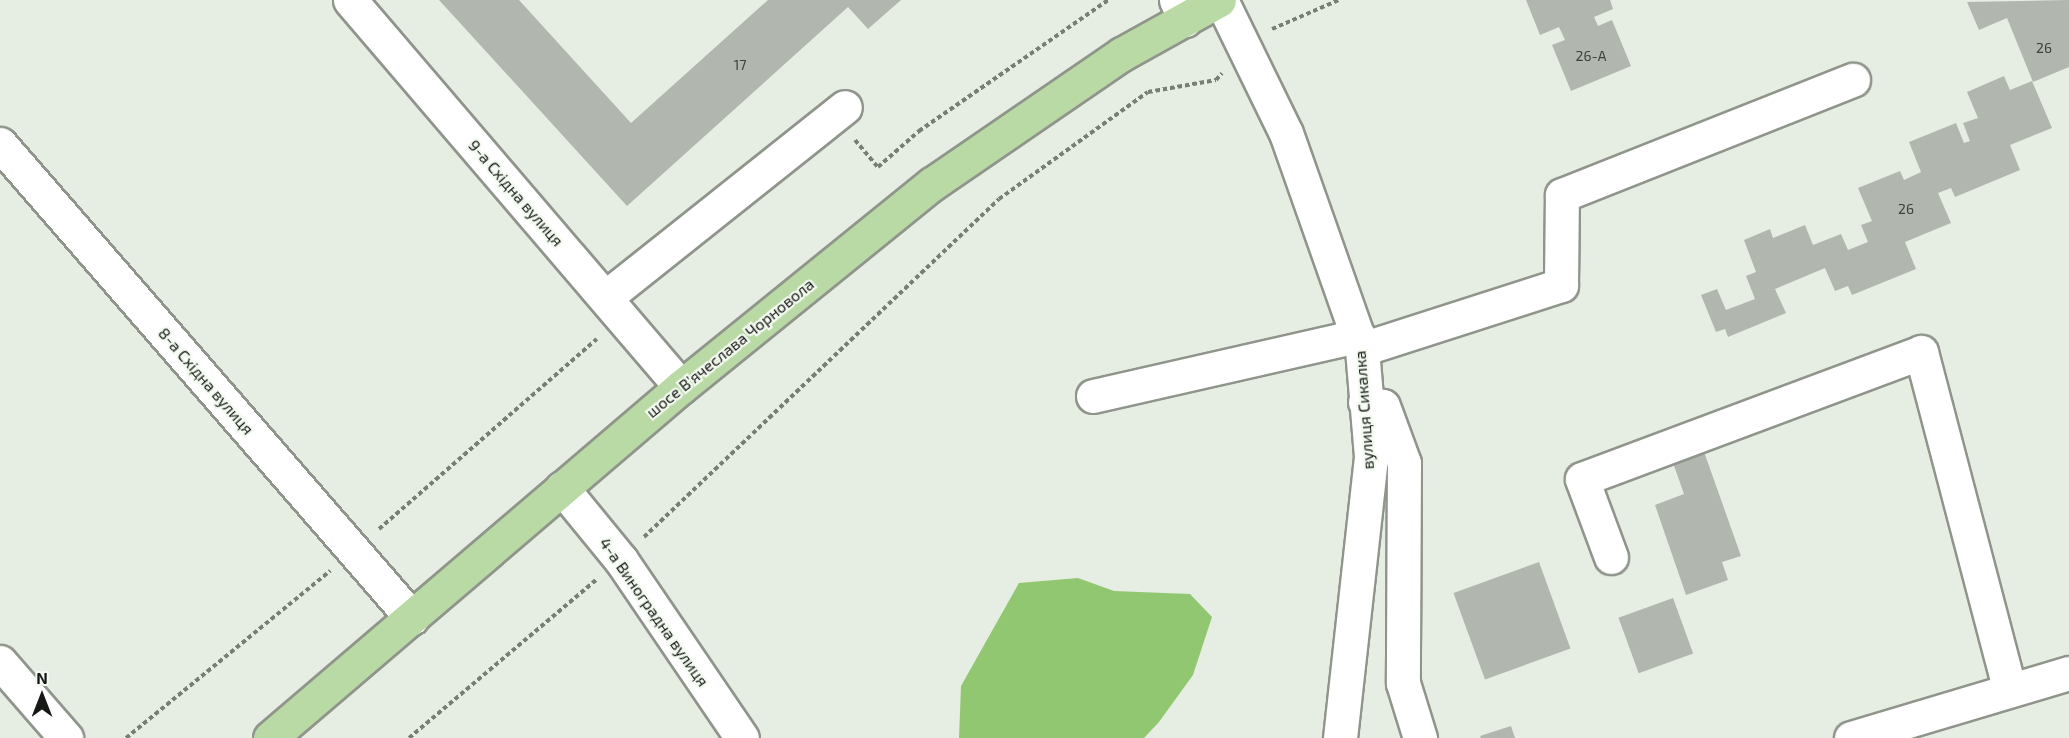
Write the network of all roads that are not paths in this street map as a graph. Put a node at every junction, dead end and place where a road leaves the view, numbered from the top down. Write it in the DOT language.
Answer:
graph roads {
  1 [pos="350,0"];
  2 [pos="1220,0"];
  3 [pos="1180,10"];
  4 [pos="1853,80"];
  5 [pos="845,107"];
  6 [pos="0,144"];
  7 [pos="614,307"];
  8 [pos="1360,343"];
  9 [pos="681,387"];
  10 [pos="1093,396"];
  11 [pos="1365,402"];
  12 [pos="562,488"];
  13 [pos="1611,556"];
  14 [pos="412,618"];
  15 [pos="0,662"];
  16 [pos="2069,673"];
  17 [pos="2009,687"];
  18 [pos="66,738"];
  19 [pos="270,738"];
  20 [pos="742,738"];
  21 [pos="1340,738"];
  22 [pos="1420,738"];
  23 [pos="1851,738"];
  1 -- 7 [label="street, 9-а Східна вулиця"];
  2 -- 3 [label="main road, шосе В'ячеслава Чорновола"];
  2 -- 8 [label="street, вулиця Сикалка"];
  3 -- 9 [label="main road, шосе В'ячеслава Чорновола"];
  4 -- 8 [label="street"];
  5 -- 7 [label="street"];
  6 -- 14 [label="street, 8-а Східна вулиця"];
  7 -- 9 [label="street, 9-а Східна вулиця"];
  8 -- 10 [label="street"];
  8 -- 11 [label="street, вулиця Сикалка"];
  9 -- 12 [label="main road, шосе В'ячеслава Чорновола"];
  11 -- 21 [label="street, вулиця Сикалка"];
  11 -- 22 [label="street"];
  12 -- 14 [label="main road, шосе В'ячеслава Чорновола"];
  12 -- 20 [label="street, 4-а Виноградна вулиця"];
  13 -- 17 [label="street"];
  14 -- 19 [label="main road, шосе В'ячеслава Чорновола"];
  15 -- 18 [label="street"];
  16 -- 17 [label="street"];
  17 -- 23 [label="street"];
}
